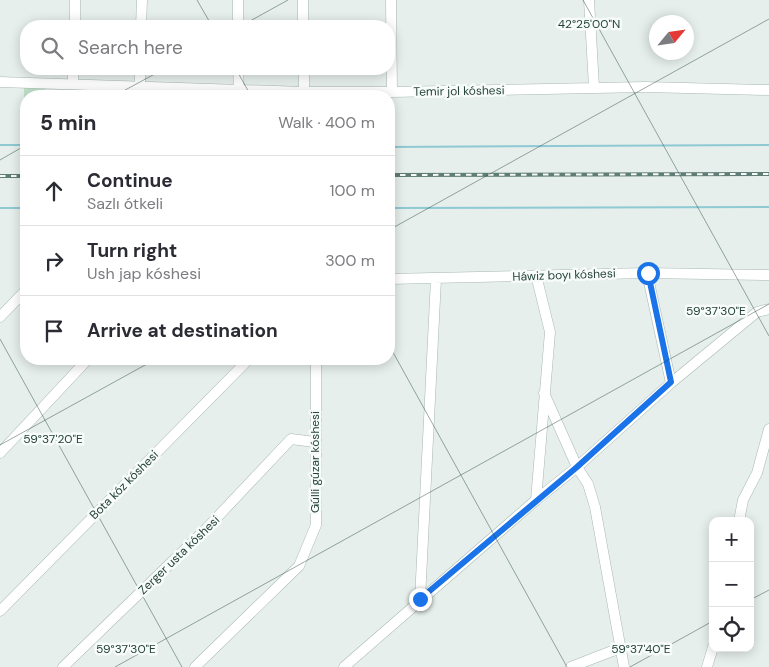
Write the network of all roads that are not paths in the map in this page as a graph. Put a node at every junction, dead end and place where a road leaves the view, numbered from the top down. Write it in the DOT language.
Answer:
graph roads {
  1 [pos="75,0"];
  2 [pos="142,0"];
  3 [pos="238,0"];
  4 [pos="303,0"];
  5 [pos="391,0"];
  6 [pos="589,0"];
  7 [pos="74,20"];
  8 [pos="141,20"];
  9 [pos="238,20"];
  10 [pos="303,20"];
  11 [pos="391,20"];
  12 [pos="73,75"];
  13 [pos="140,75"];
  14 [pos="238,75"];
  15 [pos="304,75"];
  16 [pos="392,75"];
  17 [pos="0,82"];
  18 [pos="73,82"];
  19 [pos="140,84"];
  20 [pos="594,87"];
  21 [pos="239,90"];
  22 [pos="304,90"];
  23 [pos="392,90"];
  24 [pos="769,90"];
  25 [pos="395,92"];
  26 [pos="648,273"];
  27 [pos="769,275"];
  28 [pos="536,276"];
  29 [pos="395,279"];
  30 [pos="436,279"];
  31 [pos="20,296"];
  32 [pos="769,309"];
  33 [pos="0,317"];
  34 [pos="82,365"];
  35 [pos="243,365"];
  36 [pos="316,365"];
  37 [pos="671,382"];
  38 [pos="544,393"];
  39 [pos="769,430"];
  40 [pos="315,442"];
  41 [pos="0,453"];
  42 [pos="577,467"];
  43 [pos="536,500"];
  44 [pos="740,517"];
  45 [pos="420,599"];
  46 [pos="0,611"];
  47 [pos="620,648"];
  48 [pos="712,652"];
  49 [pos="63,667"];
  50 [pos="195,667"];
  51 [pos="344,667"];
  52 [pos="571,667"];
  53 [pos="624,667"];
  54 [pos="707,667"];
  1 -- 7 [label="street"];
  2 -- 8 [label="street"];
  3 -- 9 [label="street"];
  4 -- 10 [label="street"];
  5 -- 11 [label="street"];
  6 -- 20 [label="street"];
  12 -- 18 [label="street"];
  13 -- 19 [label="street"];
  14 -- 21 [label="street"];
  15 -- 22 [label="street"];
  16 -- 23 [label="street"];
  17 -- 18 [label="street, Temir jol kóshesi"];
  18 -- 19 [label="street, Temir jol kóshesi"];
  19 -- 21 [label="street, Temir jol kóshesi"];
  20 -- 24 [label="street, Temir jol kóshesi"];
  20 -- 25 [label="street, Temir jol kóshesi"];
  26 -- 27 [label="street, Háwiz boyı kóshesi"];
  26 -- 28 [label="street, Háwiz boyı kóshesi"];
  26 -- 37 [label="street"];
  28 -- 30 [label="street, Háwiz boyı kóshesi"];
  28 -- 38 [label="street"];
  29 -- 30 [label="street, Háwiz boyı kóshesi"];
  30 -- 45 [label="street"];
  31 -- 33 [label="street"];
  32 -- 37 [label="street"];
  34 -- 41 [label="street"];
  35 -- 46 [label="street, Bota kóz kóshesi"];
  36 -- 40 [label="street, Gúlli gúzar kóshesi"];
  37 -- 42 [label="street"];
  38 -- 42 [label="street"];
  38 -- 43 [label="street"];
  39 -- 44 [label="street"];
  40 -- 49 [label="street, Zerger usta kóshesi"];
  40 -- 50 [label="street, Gúlli gúzar kóshesi"];
  42 -- 43 [label="street"];
  42 -- 47 [label="street"];
  43 -- 45 [label="street"];
  45 -- 51 [label="street"];
  47 -- 52 [label="street"];
  47 -- 53 [label="street"];
  48 -- 54 [label="street"];
}
